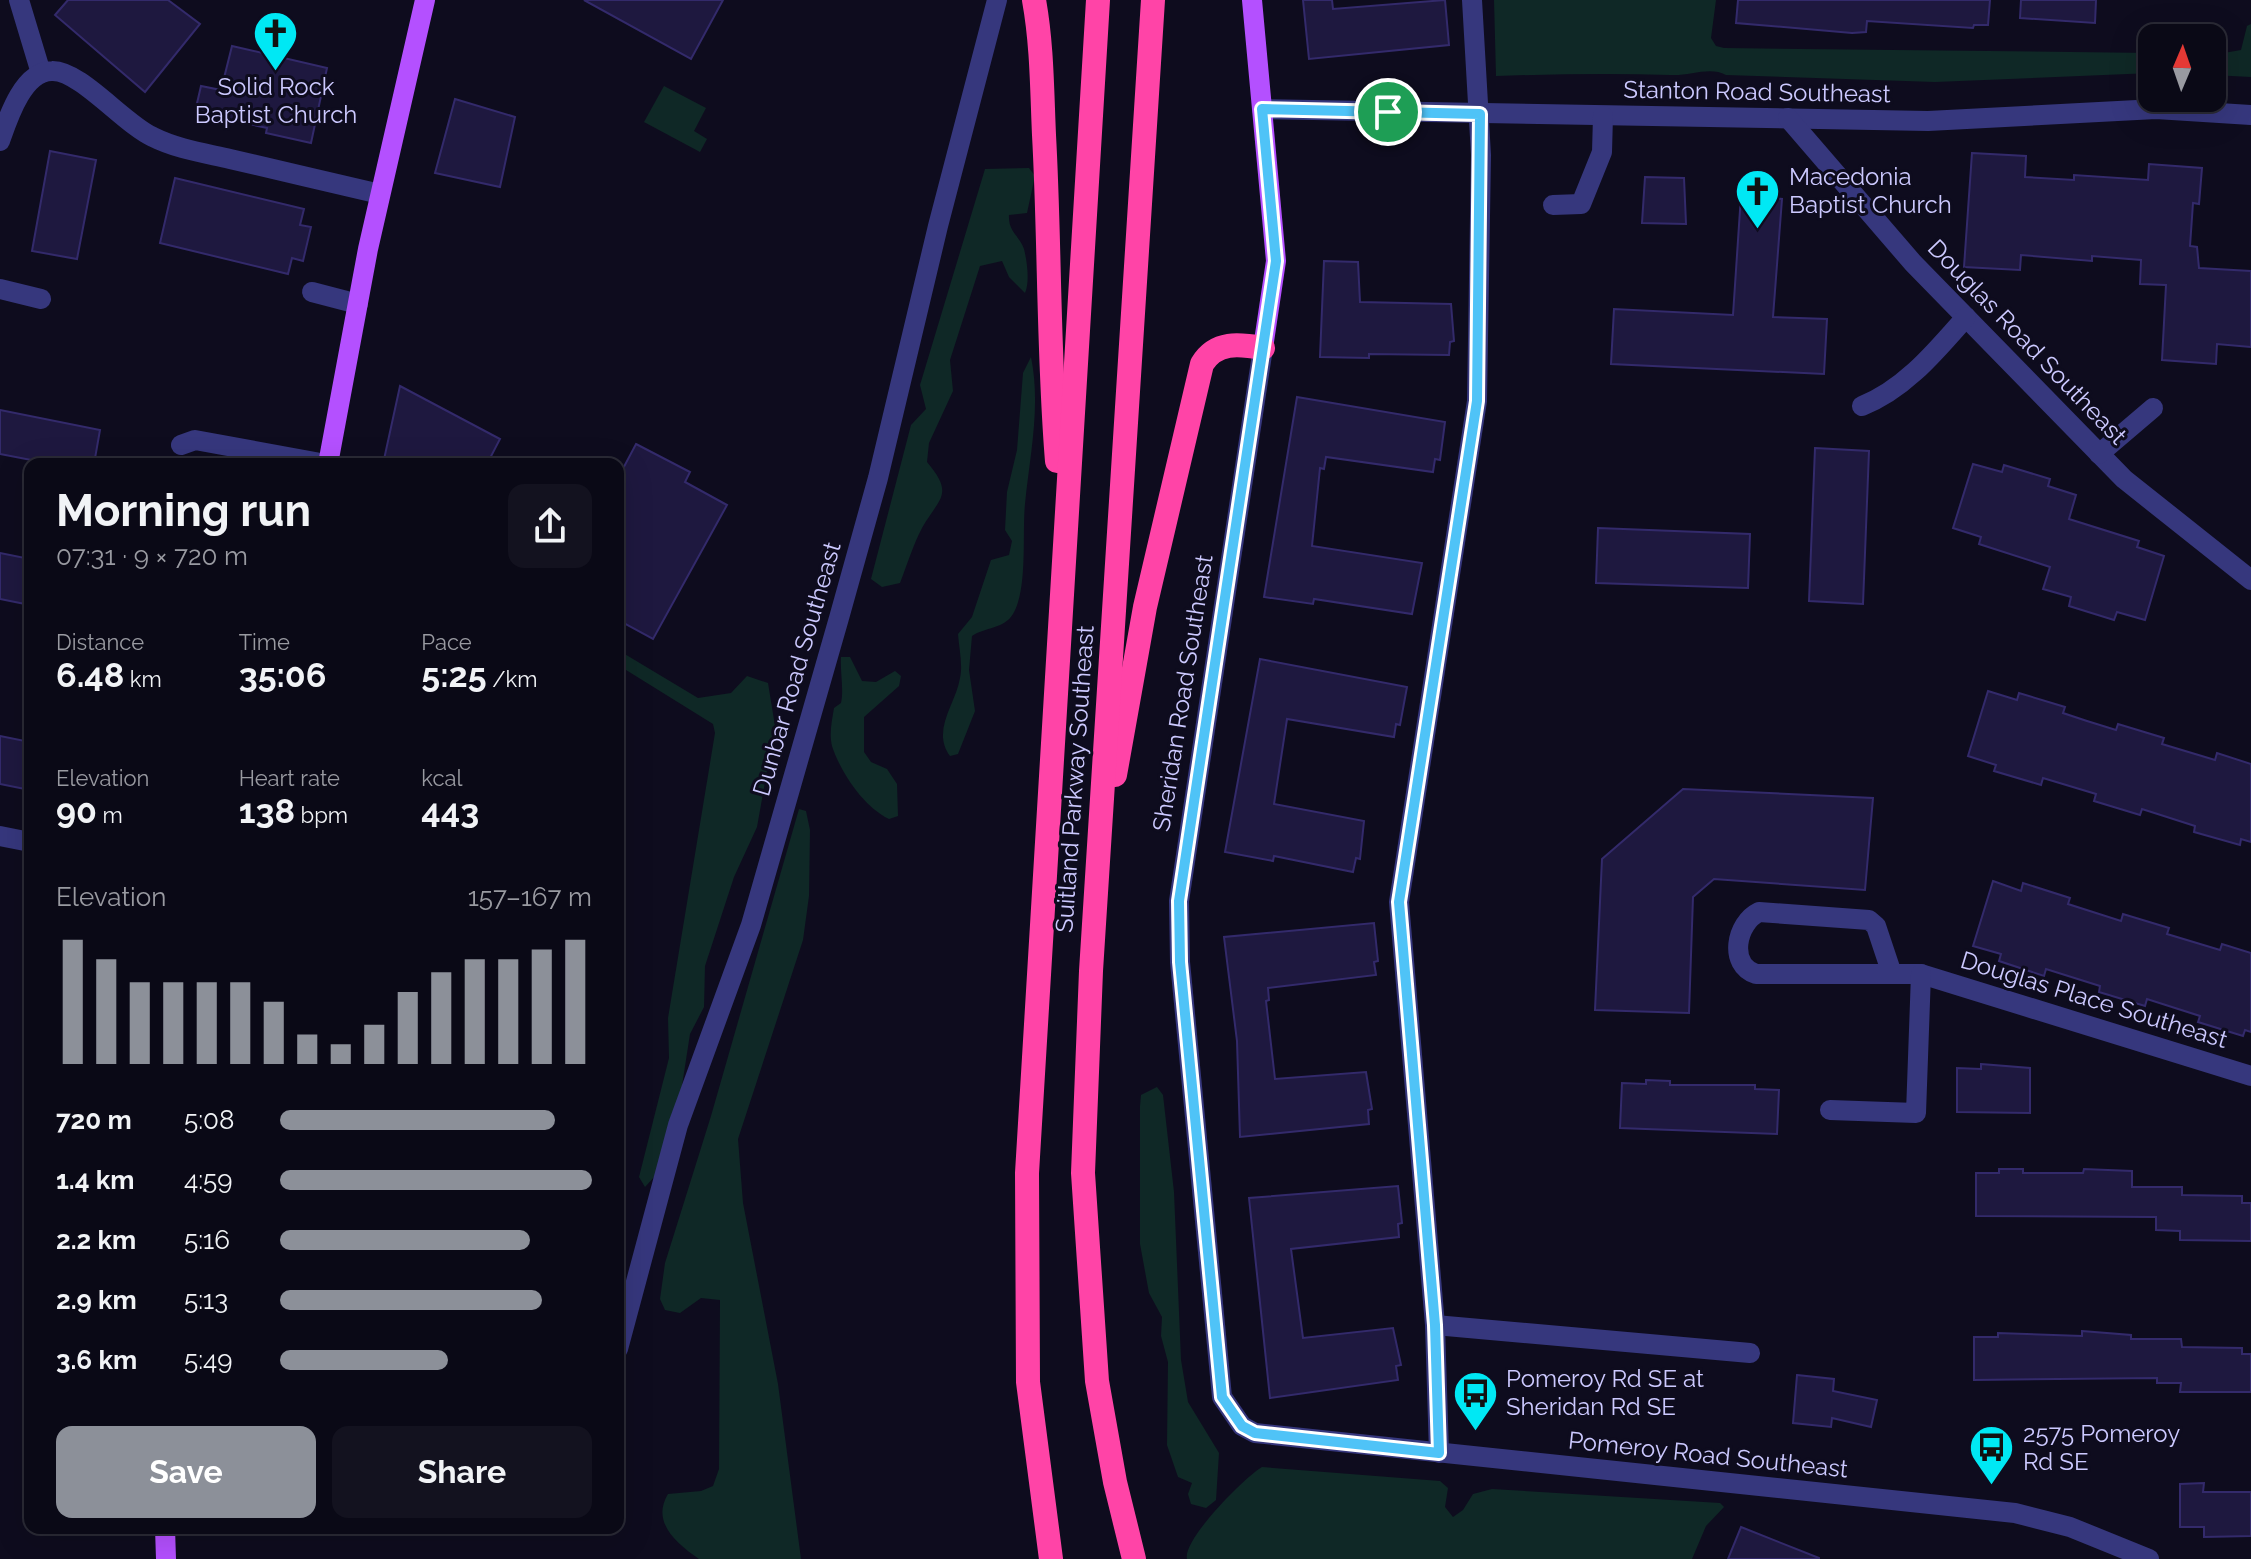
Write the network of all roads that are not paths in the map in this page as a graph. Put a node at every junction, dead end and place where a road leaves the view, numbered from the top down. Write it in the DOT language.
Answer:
graph roads {
  1 [pos="19,0"];
  2 [pos="425,0"];
  3 [pos="997,0"];
  4 [pos="1034,0"];
  5 [pos="1098,0"];
  6 [pos="1153,0"];
  7 [pos="1252,0"];
  8 [pos="1472,0"];
  9 [pos="41,73"];
  10 [pos="13,96"];
  11 [pos="1262,109"];
  12 [pos="1480,114"];
  13 [pos="2251,115"];
  14 [pos="1603,116"];
  15 [pos="1788,118"];
  16 [pos="0,141"];
  17 [pos="380,194"];
  18 [pos="1553,205"];
  19 [pos="0,289"];
  20 [pos="312,292"];
  21 [pos="41,299"];
  22 [pos="358,304"];
  23 [pos="1966,317"];
  24 [pos="1263,348"];
  25 [pos="1862,406"];
  26 [pos="2153,408"];
  27 [pos="181,445"];
  28 [pos="2099,454"];
  29 [pos="294,458"];
  30 [pos="328,458"];
  31 [pos="1064,540"];
  32 [pos="2251,580"];
  33 [pos="0,836"];
  34 [pos="24,841"];
  35 [pos="1099,847"];
  36 [pos="1892,974"];
  37 [pos="1921,974"];
  38 [pos="2251,1076"];
  39 [pos="1830,1110"];
  40 [pos="1435,1325"];
  41 [pos="624,1327"];
  42 [pos="1750,1353"];
  43 [pos="1222,1397"];
  44 [pos="1439,1453"];
  45 [pos="165,1534"];
  46 [pos="166,1559"];
  47 [pos="1051,1559"];
  48 [pos="1134,1559"];
  49 [pos="2149,1559"];
  1 -- 9 [label="street"];
  2 -- 17 [label="main road"];
  3 -- 41 [label="street, Dunbar Road Southeast"];
  4 -- 31 [label="highway"];
  5 -- 31 [label="highway, Suitland Parkway Southeast"];
  6 -- 35 [label="highway, Suitland Parkway Southeast"];
  7 -- 11 [label="main road, Sheridan Road Southeast"];
  8 -- 12 [label="street"];
  9 -- 10 [label="street"];
  9 -- 17 [label="street"];
  10 -- 16 [label="street"];
  11 -- 12 [label="street, Stanton Road Southeast"];
  11 -- 24 [label="main road, Sheridan Road Southeast"];
  12 -- 14 [label="street, Stanton Road Southeast"];
  12 -- 40 [label="street"];
  13 -- 15 [label="street, Stanton Road Southeast"];
  14 -- 15 [label="street, Stanton Road Southeast"];
  14 -- 18 [label="street"];
  15 -- 23 [label="street, Douglas Road Southeast"];
  17 -- 22 [label="main road"];
  19 -- 21 [label="street"];
  20 -- 22 [label="street"];
  22 -- 30 [label="main road"];
  23 -- 25 [label="street"];
  23 -- 28 [label="street, Douglas Road Southeast"];
  24 -- 35 [label="highway"];
  24 -- 43 [label="street, Sheridan Road Southeast"];
  26 -- 28 [label="street"];
  27 -- 29 [label="street"];
  28 -- 32 [label="street, Douglas Road Southeast"];
  31 -- 47 [label="highway, Suitland Parkway Southeast"];
  33 -- 34 [label="street"];
  35 -- 48 [label="highway, Suitland Parkway Southeast"];
  36 -- 36 [label="street, Douglas Place Southeast"];
  36 -- 37 [label="street, Douglas Place Southeast"];
  37 -- 38 [label="street, Douglas Place Southeast"];
  37 -- 39 [label="street"];
  40 -- 42 [label="street"];
  40 -- 44 [label="street"];
  43 -- 44 [label="street, Pomeroy Road Southeast"];
  44 -- 49 [label="street, Pomeroy Road Southeast"];
  45 -- 46 [label="main road"];
}
